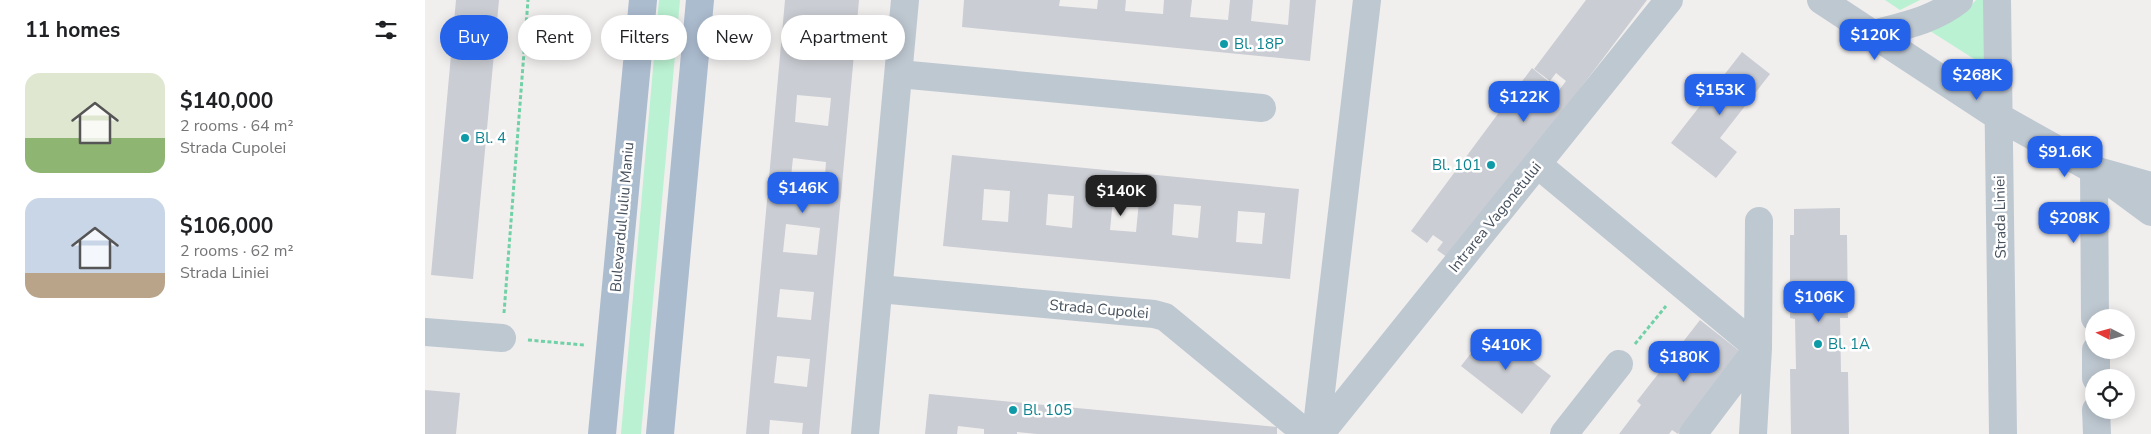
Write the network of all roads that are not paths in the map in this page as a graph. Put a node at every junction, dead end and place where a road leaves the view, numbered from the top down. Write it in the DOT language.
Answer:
graph roads {
  1 [pos="643,0"];
  2 [pos="700,0"];
  3 [pos="905,0"];
  4 [pos="1367,0"];
  5 [pos="1669,0"];
  6 [pos="1821,0"];
  7 [pos="1959,0"];
  8 [pos="1997,0"];
  9 [pos="1873,34"];
  10 [pos="899,74"];
  11 [pos="1262,108"];
  12 [pos="1999,117"];
  13 [pos="1537,164"];
  14 [pos="2094,170"];
  15 [pos="2151,186"];
  16 [pos="2151,212"];
  17 [pos="1759,221"];
  18 [pos="879,289"];
  19 [pos="2095,309"];
  20 [pos="425,332"];
  21 [pos="502,338"];
  22 [pos="1759,348"];
  23 [pos="1619,364"];
  24 [pos="2096,419"];
  25 [pos="602,434"];
  26 [pos="660,434"];
  27 [pos="865,434"];
  28 [pos="1307,434"];
  29 [pos="1316,434"];
  30 [pos="1320,434"];
  31 [pos="1564,434"];
  32 [pos="1693,434"];
  33 [pos="1753,434"];
  34 [pos="2003,434"];
  35 [pos="2097,434"];
  1 -- 25 [label="main road, Bulevardul Iuliu Maniu"];
  2 -- 26 [label="main road"];
  3 -- 10 [label="street"];
  4 -- 29 [label="street"];
  5 -- 13 [label="street, Intrarea Vagonetului"];
  6 -- 9 [label="street"];
  7 -- 9 [label="street"];
  8 -- 12 [label="street, Strada Liniei"];
  9 -- 12 [label="street"];
  10 -- 11 [label="street"];
  10 -- 18 [label="street"];
  12 -- 14 [label="street"];
  12 -- 34 [label="street, Strada Liniei"];
  13 -- 22 [label="street"];
  13 -- 30 [label="street, Intrarea Vagonetului"];
  14 -- 15 [label="street"];
  14 -- 16 [label="street"];
  14 -- 19 [label="street"];
  17 -- 22 [label="street"];
  18 -- 27 [label="street"];
  18 -- 28 [label="street, Strada Cupolei"];
  20 -- 21 [label="street"];
  22 -- 32 [label="street"];
  22 -- 33 [label="street"];
  23 -- 31 [label="street"];
  24 -- 35 [label="street"];
}
